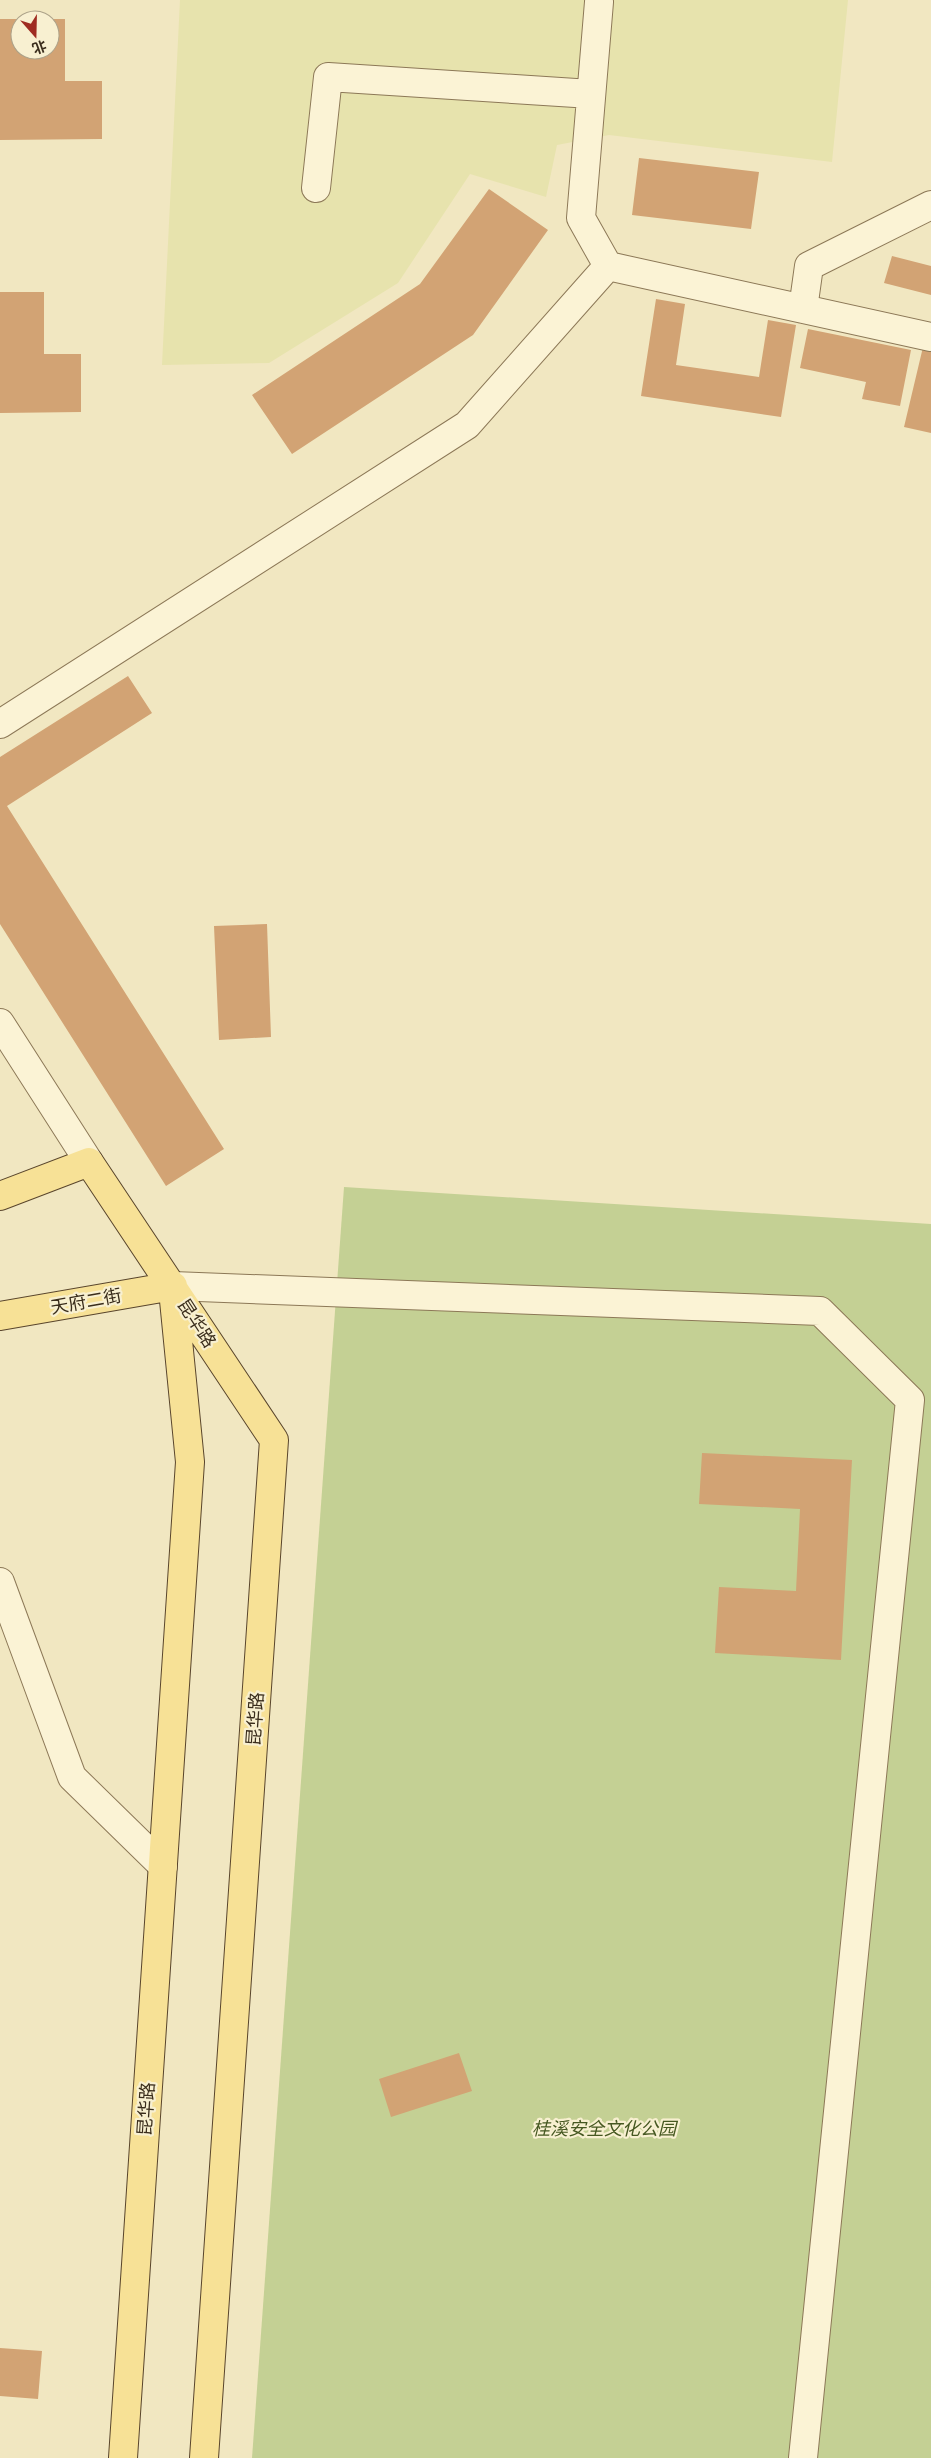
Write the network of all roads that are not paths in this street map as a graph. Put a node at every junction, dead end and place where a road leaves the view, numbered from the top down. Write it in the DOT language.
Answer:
graph roads {
  1 [pos="599,2"];
  2 [pos="591,94"];
  3 [pos="316,188"];
  4 [pos="931,205"];
  5 [pos="608,266"];
  6 [pos="803,309"];
  7 [pos="931,336"];
  8 [pos="0,724"];
  9 [pos="0,1023"];
  10 [pos="89,1162"];
  11 [pos="0,1196"];
  12 [pos="173,1286"];
  13 [pos="0,1316"];
  14 [pos="0,1582"];
  15 [pos="163,1866"];
  16 [pos="123,2458"];
  17 [pos="204,2458"];
  18 [pos="803,2458"];
  1 -- 2 [label="street"];
  2 -- 3 [label="street"];
  2 -- 5 [label="street"];
  4 -- 6 [label="street"];
  5 -- 6 [label="street"];
  5 -- 8 [label="street"];
  6 -- 7 [label="street"];
  9 -- 10 [label="street"];
  10 -- 11 [label="main road"];
  10 -- 12 [label="main road"];
  12 -- 13 [label="main road, 天府二街"];
  12 -- 15 [label="main road, 昆华路"];
  12 -- 17 [label="main road, 昆华路"];
  12 -- 18 [label="street"];
  14 -- 15 [label="street"];
  15 -- 16 [label="main road, 昆华路"];
}
